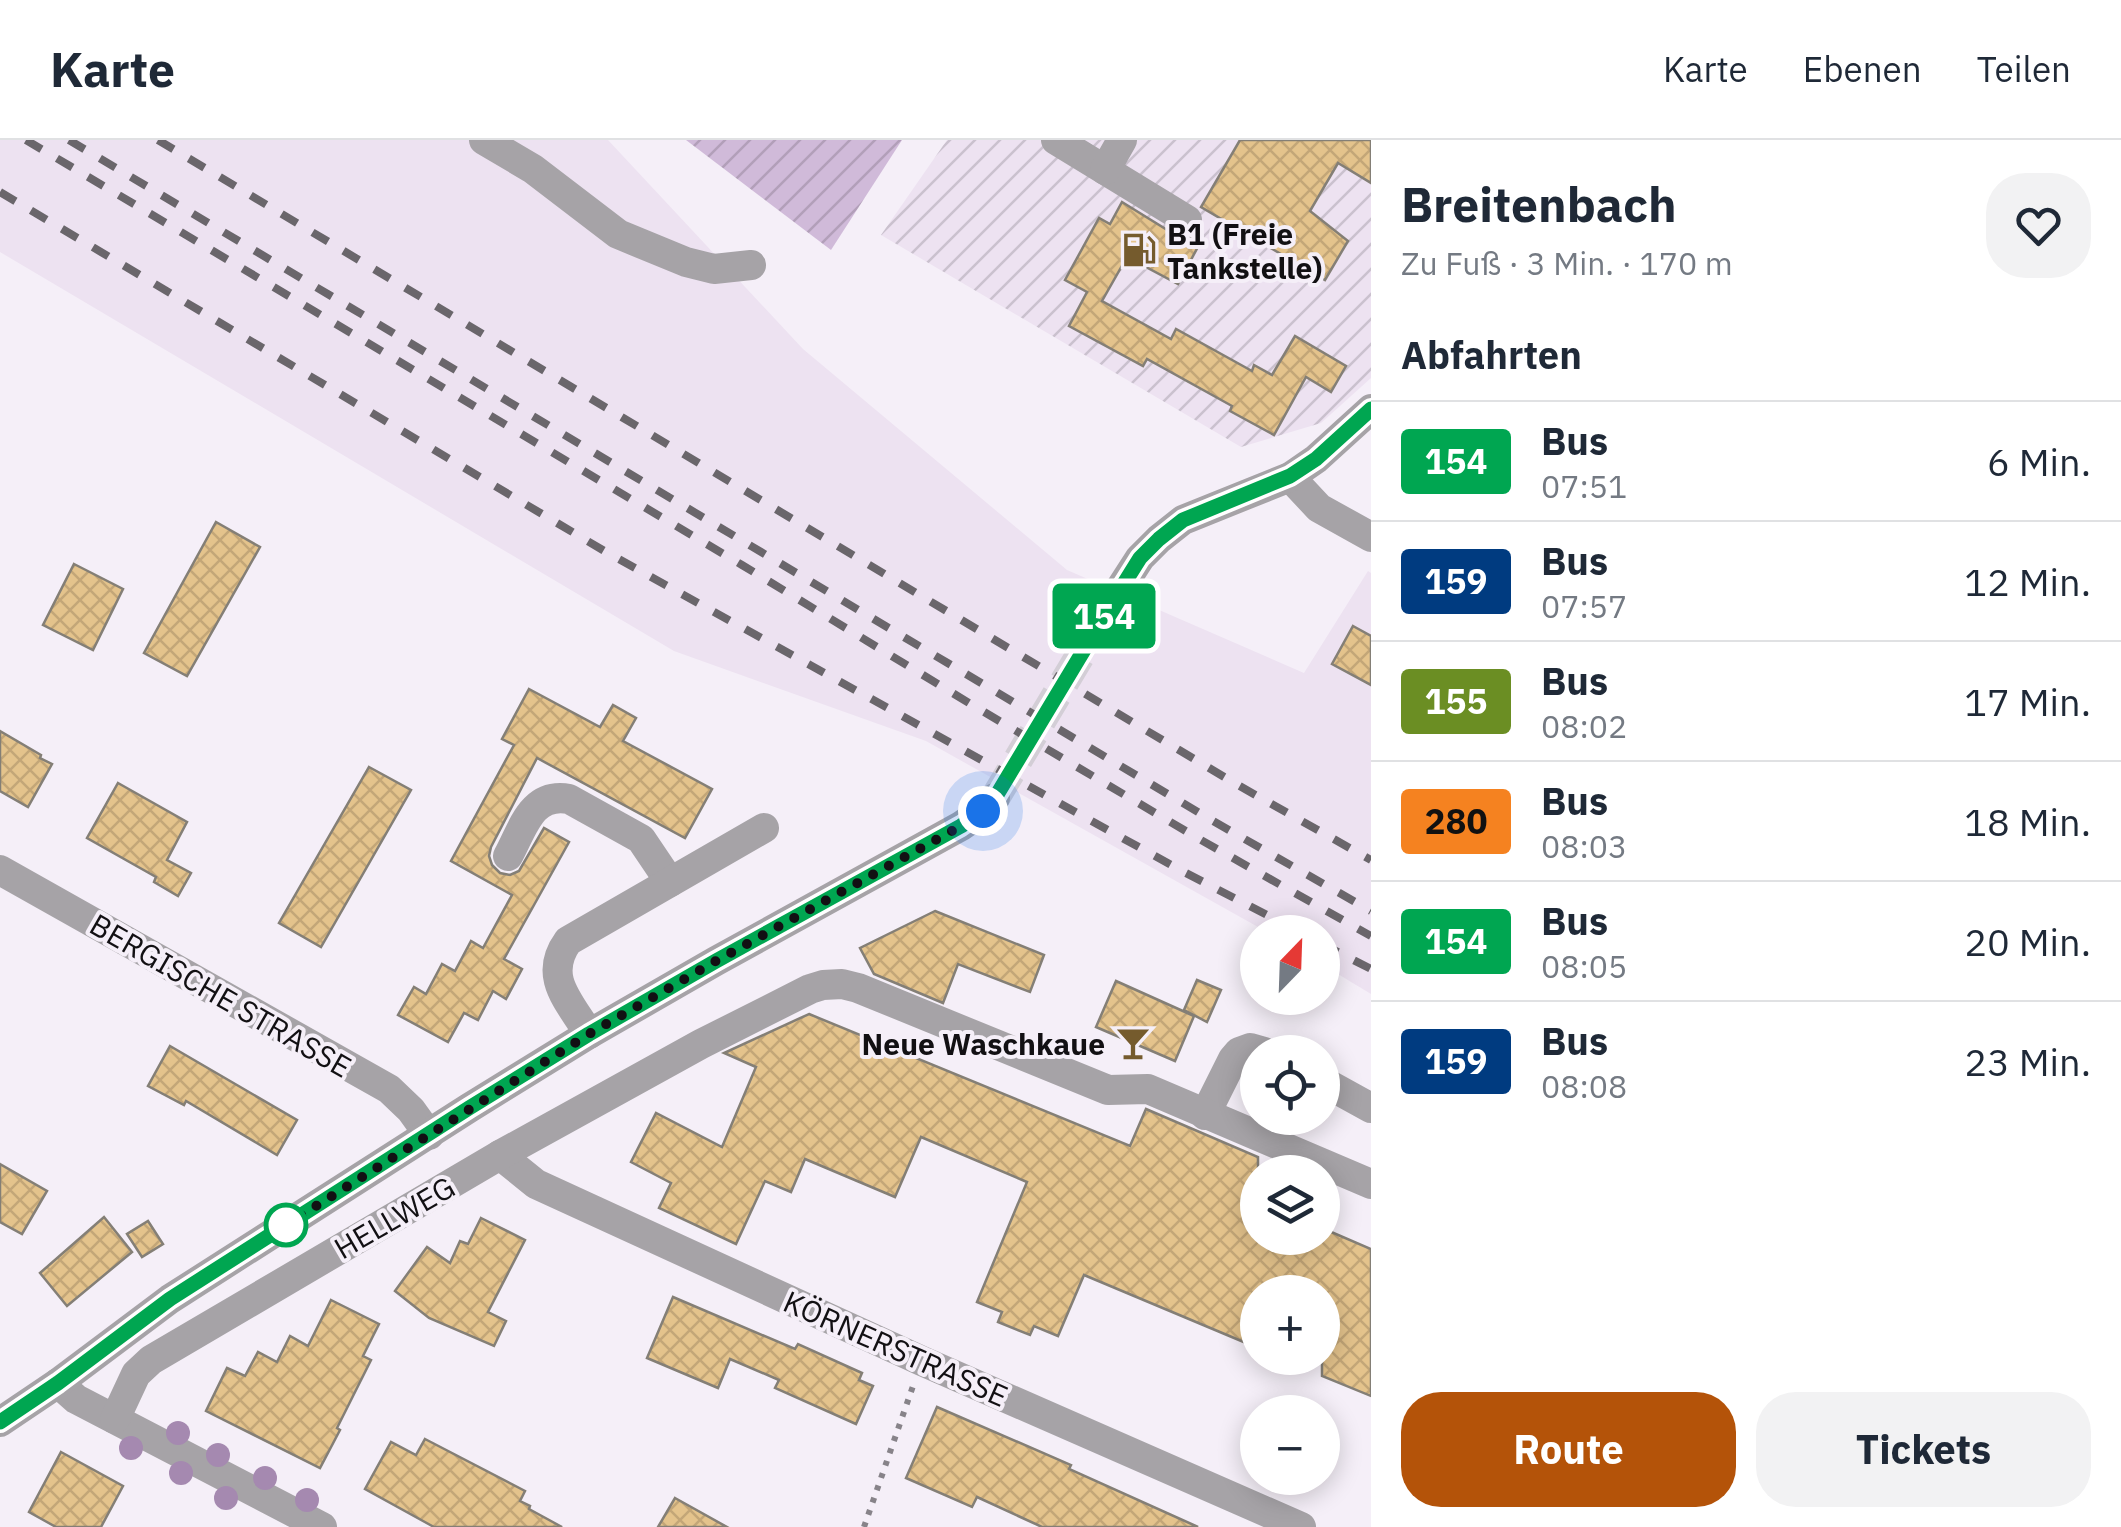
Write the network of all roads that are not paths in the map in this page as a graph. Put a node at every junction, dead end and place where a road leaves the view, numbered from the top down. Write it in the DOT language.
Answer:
graph roads {
  1 [pos="484,140"];
  2 [pos="1056,140"];
  3 [pos="1122,140"];
  4 [pos="1106,170"];
  5 [pos="1187,220"];
  6 [pos="751,265"];
  7 [pos="1371,409"];
  8 [pos="1290,476"];
  9 [pos="1371,537"];
  10 [pos="1120,590"];
  11 [pos="995,798"];
  12 [pos="764,828"];
  13 [pos="508,856"];
  14 [pos="0,870"];
  15 [pos="670,882"];
  16 [pos="589,1034"];
  17 [pos="1240,1052"];
  18 [pos="1340,1091"];
  19 [pos="1371,1108"];
  20 [pos="1205,1115"];
  21 [pos="428,1136"];
  22 [pos="500,1155"];
  23 [pos="1371,1184"];
  24 [pos="58,1383"];
  25 [pos="115,1419"];
  26 [pos="0,1422"];
  27 [pos="322,1527"];
  28 [pos="1301,1527"];
  1 -- 6 [label="street"];
  2 -- 4 [label="street"];
  3 -- 4 [label="street"];
  4 -- 5 [label="street"];
  7 -- 8 [label="street"];
  8 -- 9 [label="street"];
  8 -- 10 [label="street"];
  11 -- 16 [label="street, HELLWEG"];
  12 -- 15 [label="street"];
  13 -- 15 [label="street"];
  14 -- 21 [label="street, BERGISCHE STRASSE"];
  15 -- 16 [label="street"];
  16 -- 21 [label="street, HELLWEG"];
  17 -- 20 [label="street"];
  18 -- 19 [label="street"];
  20 -- 22 [label="street, HELLWEG"];
  20 -- 23 [label="street, HELLWEG"];
  21 -- 24 [label="street, HELLWEG"];
  22 -- 25 [label="street, HELLWEG"];
  22 -- 28 [label="street, KÖRNERSTRASSE"];
  24 -- 25 [label="street"];
  24 -- 26 [label="street, HELLWEG"];
  25 -- 27 [label="street"];
}
